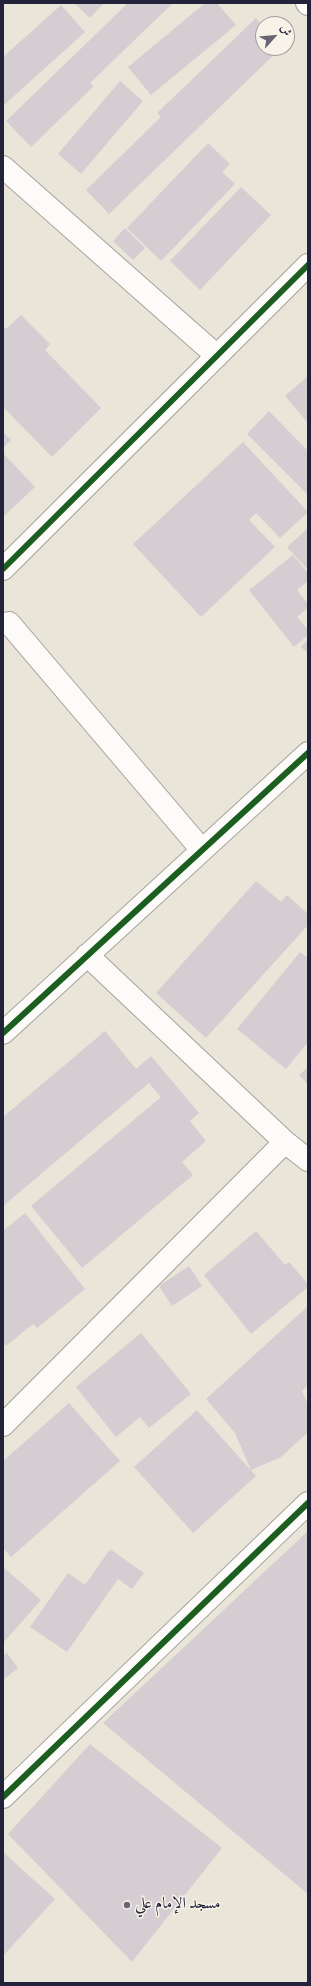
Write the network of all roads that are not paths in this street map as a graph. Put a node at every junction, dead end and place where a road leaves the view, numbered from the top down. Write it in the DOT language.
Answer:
graph roads {
  1 [pos="3,167"];
  2 [pos="308,265"];
  3 [pos="217,356"];
  4 [pos="3,569"];
  5 [pos="3,624"];
  6 [pos="308,753"];
  7 [pos="298,774"];
  8 [pos="202,850"];
  9 [pos="87,955"];
  10 [pos="3,1033"];
  11 [pos="285,1142"];
  12 [pos="308,1160"];
  13 [pos="3,1425"];
  14 [pos="308,1503"];
  15 [pos="3,1797"];
  1 -- 3 [label="street"];
  2 -- 3 [label="street"];
  3 -- 4 [label="street"];
  5 -- 8 [label="street"];
  6 -- 7 [label="street"];
  7 -- 8 [label="street"];
  8 -- 9 [label="street"];
  9 -- 10 [label="street"];
  9 -- 11 [label="street"];
  11 -- 12 [label="street"];
  11 -- 13 [label="street"];
  14 -- 15 [label="street"];
}
